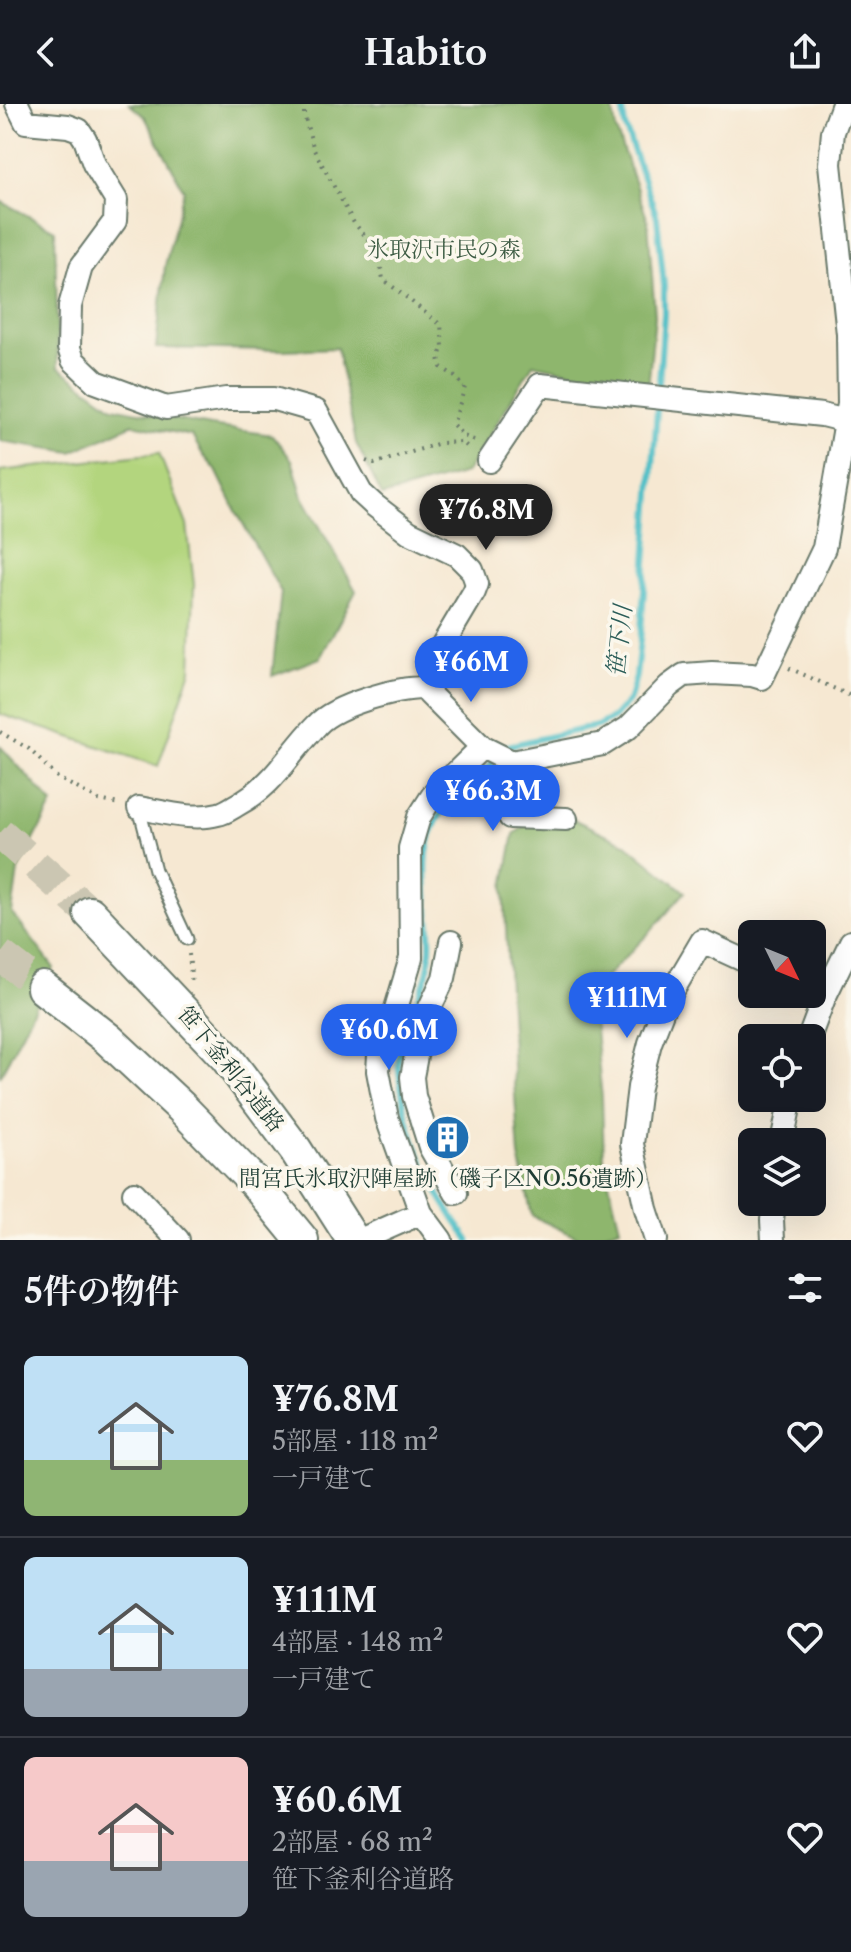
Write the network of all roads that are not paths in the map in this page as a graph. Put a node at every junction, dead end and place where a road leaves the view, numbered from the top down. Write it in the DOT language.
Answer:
graph roads {
  1 [pos="17,104"];
  2 [pos="843,104"];
  3 [pos="846,421"];
  4 [pos="480,454"];
  5 [pos="426,688"];
  6 [pos="482,747"];
  7 [pos="512,762"];
  8 [pos="139,808"];
  9 [pos="566,819"];
  10 [pos="90,913"];
  11 [pos="187,939"];
  12 [pos="451,942"];
  13 [pos="851,942"];
  14 [pos="738,958"];
  15 [pos="826,983"];
  16 [pos="43,988"];
  17 [pos="395,1012"];
  18 [pos="422,1024"];
  19 [pos="134,1193"];
  20 [pos="456,1193"];
  21 [pos="421,1213"];
  22 [pos="772,1216"];
  23 [pos="178,1240"];
  24 [pos="302,1240"];
  25 [pos="353,1240"];
  26 [pos="360,1240"];
  27 [pos="441,1240"];
  28 [pos="656,1240"];
  29 [pos="773,1240"];
  1 -- 5 [label="street"];
  2 -- 3 [label="street"];
  3 -- 4 [label="street"];
  3 -- 7 [label="street"];
  5 -- 6 [label="street"];
  5 -- 8 [label="street"];
  6 -- 7 [label="street"];
  6 -- 17 [label="street"];
  7 -- 9 [label="street"];
  8 -- 11 [label="lane"];
  10 -- 25 [label="street, 笹下釜利谷道路"];
  12 -- 18 [label="street"];
  13 -- 15 [label="street"];
  14 -- 28 [label="street"];
  16 -- 24 [label="street"];
  17 -- 18 [label="street"];
  17 -- 21 [label="street"];
  18 -- 20 [label="street"];
  19 -- 23 [label="street"];
  21 -- 26 [label="street"];
  21 -- 27 [label="street"];
  22 -- 29 [label="street"];
}
